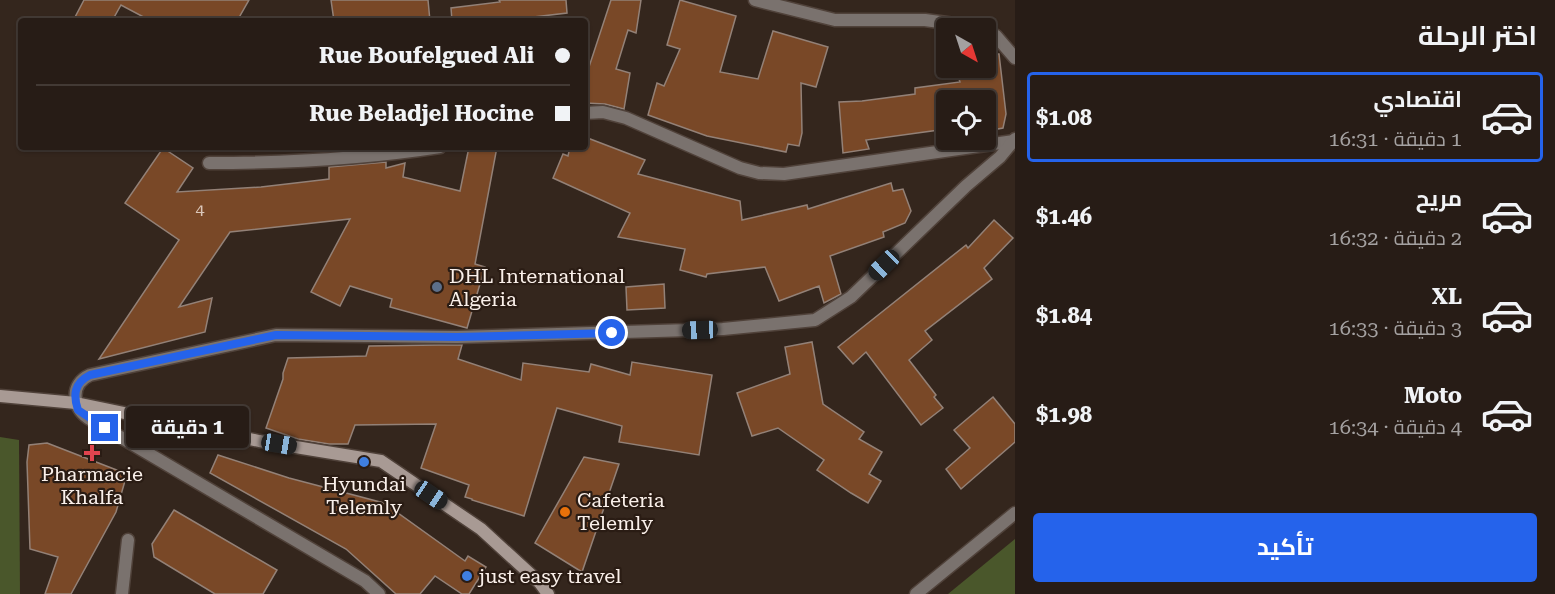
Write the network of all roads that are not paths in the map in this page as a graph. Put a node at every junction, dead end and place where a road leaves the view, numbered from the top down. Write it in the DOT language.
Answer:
graph roads {
  1 [pos="755,0"];
  2 [pos="936,22"];
  3 [pos="996,36"];
  4 [pos="1015,58"];
  5 [pos="588,113"];
  6 [pos="1014,140"];
  7 [pos="420,150"];
  8 [pos="209,163"];
  9 [pos="0,396"];
  10 [pos="76,403"];
  11 [pos="1015,513"];
  12 [pos="128,540"];
  13 [pos="122,594"];
  14 [pos="379,594"];
  15 [pos="548,594"];
  16 [pos="916,594"];
  1 -- 2 [label="street"];
  3 -- 4 [label="street"];
  5 -- 6 [label="street"];
  6 -- 10 [label="street"];
  7 -- 8 [label="street"];
  9 -- 10 [label="main road"];
  10 -- 14 [label="street"];
  10 -- 15 [label="main road"];
  11 -- 16 [label="street"];
  12 -- 13 [label="street"];
}
